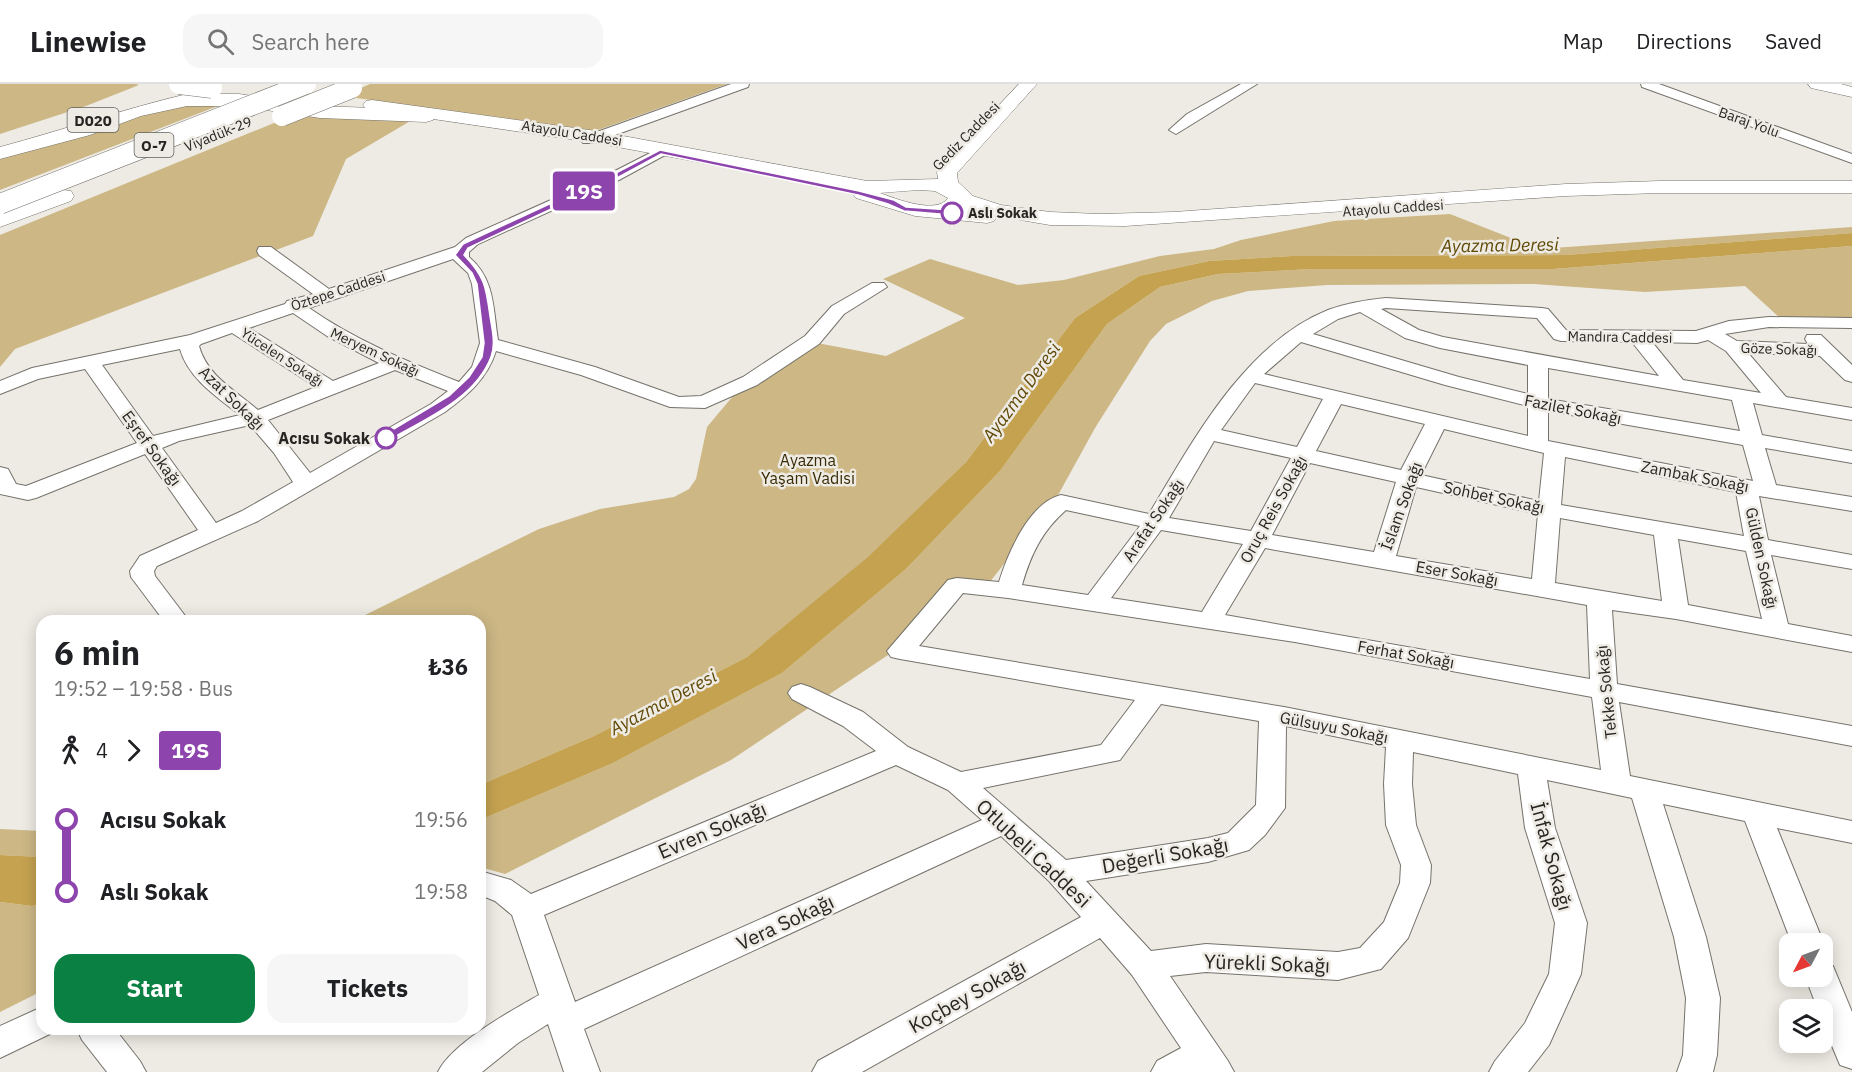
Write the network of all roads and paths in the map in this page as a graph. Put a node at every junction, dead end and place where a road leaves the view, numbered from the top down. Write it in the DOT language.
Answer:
graph roads {
  1 [pos="181,84"];
  2 [pos="276,84"];
  3 [pos="286,84"];
  4 [pos="306,84"];
  5 [pos="743,84"];
  6 [pos="1017,84"];
  7 [pos="1028,84"];
  8 [pos="1251,84"];
  9 [pos="1647,84"];
  10 [pos="1817,84"];
  11 [pos="1846,84"];
  12 [pos="347,85"];
  13 [pos="1852,85"];
  14 [pos="218,86"];
  15 [pos="140,91"];
  16 [pos="1852,92"];
  17 [pos="372,105"];
  18 [pos="426,116"];
  19 [pos="269,121"];
  20 [pos="1176,130"];
  21 [pos="592,138"];
  22 [pos="0,139"];
  23 [pos="0,147"];
  24 [pos="660,152"];
  25 [pos="0,153"];
  26 [pos="1852,159"];
  27 [pos="141,170"];
  28 [pos="913,185"];
  29 [pos="1852,187"];
  30 [pos="42,188"];
  31 [pos="956,193"];
  32 [pos="1852,194"];
  33 [pos="63,196"];
  34 [pos="891,202"];
  35 [pos="0,204"];
  36 [pos="934,211"];
  37 [pos="0,220"];
  38 [pos="264,251"];
  39 [pos="461,251"];
  40 [pos="878,287"];
  41 [pos="325,295"];
  42 [pos="293,305"];
  43 [pos="1362,306"];
  44 [pos="1797,323"];
  45 [pos="1852,323"];
  46 [pos="233,326"];
  47 [pos="1710,333"];
  48 [pos="1561,335"];
  49 [pos="1300,336"];
  50 [pos="1639,338"];
  51 [pos="194,340"];
  52 [pos="489,343"];
  53 [pos="1733,347"];
  54 [pos="1825,350"];
  55 [pos="1538,361"];
  56 [pos="91,363"];
  57 [pos="394,364"];
  58 [pos="1581,368"];
  59 [pos="1250,376"];
  60 [pos="1852,376"];
  61 [pos="1676,384"];
  62 [pos="0,388"];
  63 [pos="330,388"];
  64 [pos="462,390"];
  65 [pos="1335,396"];
  66 [pos="1741,396"];
  67 [pos="1780,402"];
  68 [pos="1538,404"];
  69 [pos="1852,414"];
  70 [pos="255,418"];
  71 [pos="1437,421"];
  72 [pos="1208,434"];
  73 [pos="1753,441"];
  74 [pos="151,445"];
  75 [pos="1546,446"];
  76 [pos="1303,455"];
  77 [pos="1852,457"];
  78 [pos="1408,478"];
  79 [pos="305,483"];
  80 [pos="2,485"];
  81 [pos="1756,488"];
  82 [pos="1852,504"];
  83 [pos="1551,510"];
  84 [pos="1155,522"];
  85 [pos="1665,530"];
  86 [pos="212,533"];
  87 [pos="1258,539"];
  88 [pos="1757,546"];
  89 [pos="1383,560"];
  90 [pos="1852,562"];
  91 [pos="957,585"];
  92 [pos="1543,588"];
  93 [pos="1008,590"];
  94 [pos="1599,600"];
  95 [pos="1094,604"];
  96 [pos="1677,611"];
  97 [pos="172,615"];
  98 [pos="1210,620"];
  99 [pos="1777,629"];
  100 [pos="1852,644"];
  101 [pos="1604,690"];
  102 [pos="801,693"];
  103 [pos="1154,694"];
  104 [pos="1273,714"];
  105 [pos="1852,736"];
  106 [pos="1400,740"];
  107 [pos="898,754"];
  108 [pos="1532,767"];
  109 [pos="958,783"];
  110 [pos="1630,787"];
  111 [pos="1756,812"];
  112 [pos="1004,822"];
  113 [pos="1852,831"];
  114 [pos="1060,873"];
  115 [pos="486,885"];
  116 [pos="526,909"];
  117 [pos="1104,920"];
  118 [pos="1804,933"];
  119 [pos="1144,965"];
  120 [pos="1825,987"];
  121 [pos="562,1011"];
  122 [pos="36,1025"];
  123 [pos="99,1035"];
  124 [pos="0,1042"];
  125 [pos="1852,1054"];
  126 [pos="1210,1063"];
  127 [pos="128,1072"];
  128 [pos="456,1072"];
  129 [pos="582,1072"];
  130 [pos="830,1072"];
  131 [pos="1169,1072"];
  132 [pos="1507,1072"];
  133 [pos="1695,1072"];
  1 -- 14 [label="highway, bridge"];
  1 -- 23 [label="highway, D020"];
  2 -- 17 [label="highway"];
  3 -- 30 [label="highway, bridge"];
  4 -- 30 [label="highway, Viyadük-29 / O-7, bridge"];
  5 -- 21 [label="street"];
  6 -- 28 [label="main road, Gediz Caddesi"];
  7 -- 31 [label="main road, Gediz Caddesi"];
  8 -- 20 [label="street"];
  9 -- 26 [label="street, Baraj Yolu"];
  10 -- 16 [label="highway"];
  11 -- 13 [label="highway"];
  12 -- 19 [label="highway, bridge"];
  12 -- 33 [label="highway, Viyadük-29 / O-7"];
  14 -- 17 [label="highway"];
  14 -- 18 [label="highway"];
  15 -- 22 [label="highway"];
  17 -- 21 [label="main road, Atayolu Caddesi"];
  18 -- 21 [label="main road, Atayolu Caddesi"];
  18 -- 25 [label="highway"];
  21 -- 24 [label="main road, Atayolu Caddesi"];
  21 -- 28 [label="main road, Atayolu Caddesi"];
  24 -- 34 [label="main road, Atayolu Caddesi"];
  24 -- 39 [label="street, Öztepe Caddesi"];
  27 -- 33 [label="highway"];
  28 -- 31 [label="main road, Atayolu Caddesi"];
  28 -- 34 [label="main road"];
  29 -- 31 [label="main road, Atayolu Caddesi"];
  30 -- 35 [label="highway, Viyadük-29 / O-7, bridge"];
  31 -- 36 [label="main road"];
  32 -- 36 [label="main road, Atayolu Caddesi"];
  33 -- 37 [label="highway, Viyadük-29 / O-7"];
  34 -- 36 [label="main road, Atayolu Caddesi"];
  38 -- 41 [label="street"];
  39 -- 41 [label="street, Öztepe Caddesi"];
  39 -- 52 [label="street"];
  40 -- 52 [label="street"];
  41 -- 42 [label="street, Öztepe Caddesi"];
  42 -- 46 [label="street, Öztepe Caddesi"];
  42 -- 57 [label="street, Meryem Sokağı"];
  43 -- 48 [label="street, Mandıra Caddesi"];
  43 -- 49 [label="street, Mandıra Caddesi"];
  43 -- 55 [label="street"];
  44 -- 45 [label="street, Mandıra Caddesi"];
  44 -- 47 [label="street, Mandıra Caddesi"];
  44 -- 54 [label="street"];
  46 -- 51 [label="street, Öztepe Caddesi"];
  46 -- 63 [label="street, Yücelen Sokağı"];
  47 -- 50 [label="street, Mandıra Caddesi"];
  47 -- 53 [label="street"];
  48 -- 50 [label="street, Mandıra Caddesi"];
  48 -- 58 [label="street"];
  49 -- 59 [label="street, Mandıra Caddesi"];
  49 -- 68 [label="street, Fazilet Sokağı"];
  50 -- 61 [label="street"];
  51 -- 56 [label="street, Öztepe Caddesi"];
  51 -- 70 [label="street, Azat Sokağı"];
  52 -- 64 [label="street"];
  53 -- 54 [label="street, Göze Sokağı"];
  53 -- 67 [label="street"];
  54 -- 60 [label="street"];
  55 -- 58 [label="street"];
  55 -- 68 [label="street"];
  56 -- 62 [label="street, Öztepe Caddesi"];
  56 -- 74 [label="street, Eşref Sokağı"];
  57 -- 63 [label="street"];
  57 -- 64 [label="street, Meryem Sokağı"];
  58 -- 61 [label="street"];
  59 -- 65 [label="street, Zambak Sokağı"];
  59 -- 72 [label="street"];
  61 -- 66 [label="street"];
  63 -- 70 [label="street"];
  64 -- 79 [label="street"];
  65 -- 71 [label="street, Zambak Sokağı"];
  65 -- 76 [label="street, Oruç Reis Sokağı"];
  66 -- 67 [label="street"];
  66 -- 73 [label="street, Gülden Sokağı"];
  67 -- 69 [label="street"];
  68 -- 73 [label="street, Fazilet Sokağı"];
  68 -- 75 [label="street"];
  70 -- 74 [label="street"];
  70 -- 79 [label="street, Azat Sokağı"];
  71 -- 75 [label="street, Zambak Sokağı"];
  71 -- 78 [label="street, İslam Sokağı"];
  72 -- 76 [label="street, Sohbet Sokağı"];
  72 -- 84 [label="street, Arafat Sokağı"];
  73 -- 77 [label="street, Fazilet Sokağı"];
  73 -- 81 [label="street, Gülden Sokağı"];
  74 -- 80 [label="street"];
  74 -- 86 [label="street, Eşref Sokağı"];
  75 -- 81 [label="street, Zambak Sokağı"];
  75 -- 83 [label="street"];
  76 -- 78 [label="street, Sohbet Sokağı"];
  76 -- 87 [label="street, Oruç Reis Sokağı"];
  78 -- 83 [label="street, Sohbet Sokağı"];
  78 -- 89 [label="street, İslam Sokağı"];
  79 -- 86 [label="street"];
  81 -- 82 [label="street, Zambak Sokağı"];
  81 -- 88 [label="street, Gülden Sokağı"];
  83 -- 85 [label="street, Sohbet Sokağı"];
  83 -- 92 [label="street"];
  84 -- 87 [label="street, Eser Sokağı"];
  84 -- 93 [label="street, Eser Sokağı"];
  84 -- 95 [label="street, Arafat Sokağı"];
  85 -- 88 [label="street, Sohbet Sokağı"];
  85 -- 96 [label="street"];
  86 -- 97 [label="street"];
  87 -- 89 [label="street, Eser Sokağı"];
  87 -- 98 [label="street, Oruç Reis Sokağı"];
  88 -- 90 [label="street, Sohbet Sokağı"];
  88 -- 99 [label="street, Gülden Sokağı"];
  89 -- 92 [label="street, Eser Sokağı"];
  91 -- 93 [label="street, Ferhat Sokağı"];
  91 -- 103 [label="street, Gülsuyu Sokağı"];
  92 -- 94 [label="street, Eser Sokağı"];
  93 -- 95 [label="street, Ferhat Sokağı"];
  94 -- 96 [label="street, Eser Sokağı"];
  94 -- 101 [label="street, Tekke Sokağı"];
  95 -- 98 [label="street, Ferhat Sokağı"];
  96 -- 99 [label="street, Eser Sokağı"];
  98 -- 101 [label="street, Ferhat Sokağı"];
  99 -- 100 [label="street, Eser Sokağı"];
  101 -- 105 [label="street, Ferhat Sokağı"];
  101 -- 110 [label="street, Tekke Sokağı"];
  102 -- 107 [label="street, Otlubeli Caddesi"];
  103 -- 104 [label="street, Gülsuyu Sokağı"];
  103 -- 109 [label="street"];
  104 -- 106 [label="street, Gülsuyu Sokağı"];
  104 -- 114 [label="street, Değerli Sokağı"];
  106 -- 108 [label="street, Gülsuyu Sokağı"];
  106 -- 119 [label="street, Yürekli Sokağı"];
  107 -- 109 [label="street, Otlubeli Caddesi"];
  107 -- 116 [label="street, Evren Sokağı"];
  108 -- 110 [label="street, Gülsuyu Sokağı"];
  108 -- 132 [label="street, İnfak Sokağı"];
  109 -- 112 [label="street, Otlubeli Caddesi"];
  110 -- 111 [label="street, Gülsuyu Sokağı"];
  110 -- 133 [label="street, Tekke Sokağı"];
  111 -- 113 [label="street, Gülsuyu Sokağı"];
  111 -- 118 [label="street"];
  112 -- 114 [label="street, Otlubeli Caddesi"];
  112 -- 121 [label="street, Vera Sokağı"];
  114 -- 117 [label="street, Otlubeli Caddesi"];
  115 -- 116 [label="street"];
  116 -- 121 [label="street"];
  117 -- 119 [label="street, Otlubeli Caddesi"];
  117 -- 130 [label="street, Koçbey Sokağı"];
  119 -- 126 [label="street, Otlubeli Caddesi"];
  120 -- 125 [label="street"];
  121 -- 128 [label="street, Vera Sokağı"];
  121 -- 129 [label="street"];
  122 -- 124 [label="street"];
  123 -- 127 [label="street"];
  126 -- 131 [label="street"];
}
